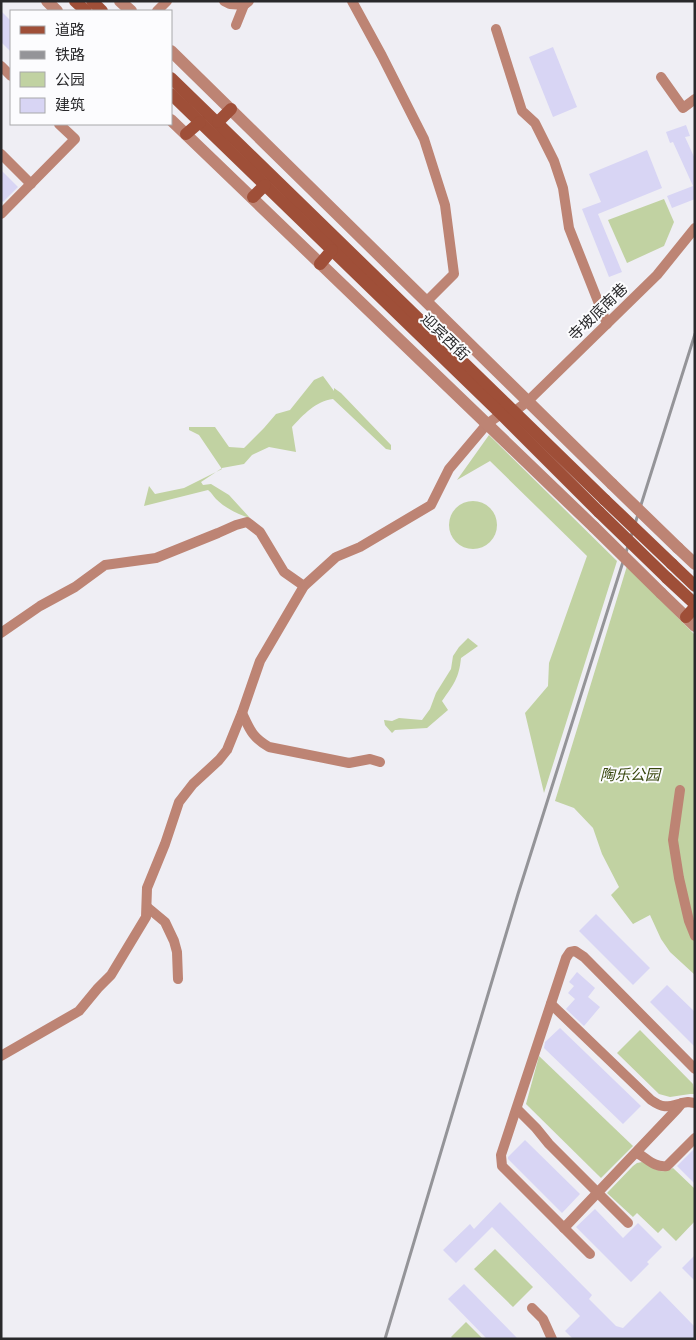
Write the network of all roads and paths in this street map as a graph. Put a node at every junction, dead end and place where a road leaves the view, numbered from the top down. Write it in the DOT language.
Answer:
graph roads {
  1 [pos="47,1"];
  2 [pos="75,1"];
  3 [pos="92,1"];
  4 [pos="120,1"];
  5 [pos="167,1"];
  6 [pos="224,1"];
  7 [pos="352,1"];
  8 [pos="247,3"];
  9 [pos="56,10"];
  10 [pos="85,10"];
  11 [pos="101,10"];
  12 [pos="130,10"];
  13 [pos="158,10"];
  14 [pos="236,24"];
  15 [pos="496,29"];
  16 [pos="172,52"];
  17 [pos="1,66"];
  18 [pos="10,75"];
  19 [pos="661,77"];
  20 [pos="172,79"];
  21 [pos="172,95"];
  22 [pos="695,99"];
  23 [pos="231,109"];
  24 [pos="172,121"];
  25 [pos="200,122"];
  26 [pos="218,122"];
  27 [pos="60,125"];
  28 [pos="186,134"];
  29 [pos="1,154"];
  30 [pos="31,184"];
  31 [pos="265,185"];
  32 [pos="253,198"];
  33 [pos="1,214"];
  34 [pos="695,228"];
  35 [pos="332,250"];
  36 [pos="320,264"];
  37 [pos="427,301"];
  38 [pos="607,324"];
  39 [pos="528,401"];
  40 [pos="515,411"];
  41 [pos="501,414"];
  42 [pos="486,424"];
  43 [pos="695,564"];
  44 [pos="304,586"];
  45 [pos="695,586"];
  46 [pos="695,605"];
  47 [pos="690,621"];
  48 [pos="1,633"];
  49 [pos="242,713"];
  50 [pos="380,762"];
  51 [pos="680,790"];
  52 [pos="146,907"];
  53 [pos="695,936"];
  54 [pos="178,980"];
  55 [pos="551,1004"];
  56 [pos="1,1056"];
  57 [pos="695,1068"];
  58 [pos="682,1103"];
  59 [pos="695,1103"];
  60 [pos="517,1108"];
  61 [pos="695,1138"];
  62 [pos="637,1153"];
  63 [pos="598,1193"];
  64 [pos="628,1222"];
  65 [pos="564,1228"];
  66 [pos="590,1254"];
  67 [pos="532,1308"];
  68 [pos="552,1339"];
  1 -- 9 [label="street"];
  2 -- 10 [label="main road"];
  3 -- 11 [label="main road"];
  4 -- 12 [label="street"];
  5 -- 13 [label="street"];
  6 -- 8 [label="street"];
  7 -- 37 [label="street"];
  8 -- 14 [label="street"];
  15 -- 38 [label="street"];
  16 -- 23 [label="street"];
  17 -- 18 [label="street"];
  19 -- 22 [label="street"];
  20 -- 26 [label="main road, 迎宾西街"];
  21 -- 25 [label="main road, 迎宾西街"];
  23 -- 26 [label="main road"];
  23 -- 37 [label="street"];
  24 -- 28 [label="street"];
  25 -- 28 [label="main road"];
  25 -- 31 [label="main road, 迎宾西街"];
  26 -- 40 [label="main road, 迎宾西街"];
  27 -- 30 [label="street"];
  28 -- 32 [label="street"];
  29 -- 30 [label="street"];
  30 -- 33 [label="street"];
  31 -- 32 [label="main road"];
  31 -- 35 [label="main road, 迎宾西街"];
  32 -- 36 [label="street"];
  34 -- 38 [label="street, 寺坡底南巷"];
  35 -- 36 [label="main road"];
  35 -- 41 [label="main road, 迎宾西街"];
  36 -- 42 [label="street"];
  37 -- 39 [label="street"];
  38 -- 39 [label="street, 寺坡底南巷"];
  39 -- 40 [label="street, 寺坡底南巷"];
  39 -- 43 [label="street, bridge"];
  40 -- 41 [label="main road"];
  40 -- 45 [label="main road, 迎宾西街, bridge"];
  41 -- 42 [label="street"];
  41 -- 46 [label="main road, 迎宾西街, bridge"];
  42 -- 44 [label="street"];
  42 -- 47 [label="street, bridge"];
  44 -- 48 [label="street"];
  44 -- 49 [label="street"];
  46 -- 47 [label="main road"];
  49 -- 50 [label="street"];
  49 -- 52 [label="street"];
  51 -- 53 [label="street"];
  52 -- 54 [label="street"];
  52 -- 56 [label="street"];
  55 -- 57 [label="street"];
  55 -- 58 [label="street"];
  55 -- 60 [label="street"];
  58 -- 59 [label="street"];
  58 -- 62 [label="street"];
  60 -- 63 [label="street"];
  60 -- 65 [label="street"];
  61 -- 62 [label="street"];
  62 -- 63 [label="street"];
  63 -- 64 [label="street"];
  63 -- 65 [label="street"];
  65 -- 66 [label="street"];
  67 -- 68 [label="street"];
}
